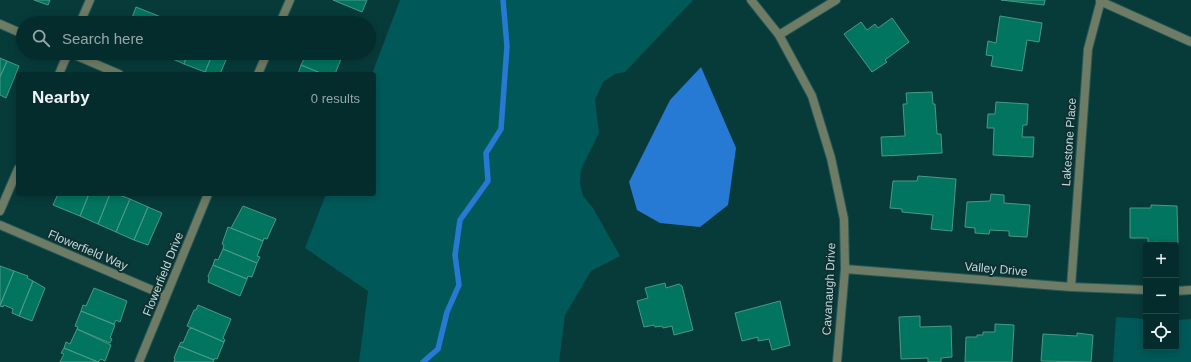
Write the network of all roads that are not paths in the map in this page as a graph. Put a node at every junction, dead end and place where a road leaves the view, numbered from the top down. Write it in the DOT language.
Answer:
graph roads {
  1 [pos="90,0"];
  2 [pos="290,0"];
  3 [pos="752,0"];
  4 [pos="836,0"];
  5 [pos="1100,0"];
  6 [pos="83,16"];
  7 [pos="283,16"];
  8 [pos="0,24"];
  9 [pos="16,31"];
  10 [pos="779,35"];
  11 [pos="1191,42"];
  12 [pos="66,60"];
  13 [pos="86,60"];
  14 [pos="264,60"];
  15 [pos="60,72"];
  16 [pos="114,72"];
  17 [pos="259,72"];
  18 [pos="16,174"];
  19 [pos="207,196"];
  20 [pos="0,211"];
  21 [pos="0,225"];
  22 [pos="845,268"];
  23 [pos="1071,287"];
  24 [pos="1143,290"];
  25 [pos="1179,290"];
  26 [pos="1191,290"];
  27 [pos="166,296"];
  28 [pos="139,362"];
  29 [pos="837,362"];
  1 -- 6 [label="street"];
  2 -- 7 [label="street"];
  3 -- 10 [label="street, Cavanaugh Drive"];
  4 -- 10 [label="street"];
  5 -- 11 [label="street"];
  5 -- 23 [label="street, Lakestone Place"];
  8 -- 9 [label="street"];
  10 -- 22 [label="street, Cavanaugh Drive"];
  12 -- 15 [label="street"];
  13 -- 16 [label="street"];
  14 -- 17 [label="street"];
  18 -- 20 [label="street"];
  19 -- 27 [label="street, Flowerfield Drive"];
  21 -- 27 [label="street, Flowerfield Way"];
  22 -- 23 [label="street, Valley Drive"];
  22 -- 29 [label="street, Cavanaugh Drive"];
  23 -- 24 [label="street, Valley Drive"];
  25 -- 26 [label="street"];
  27 -- 28 [label="street, Flowerfield Drive"];
}
